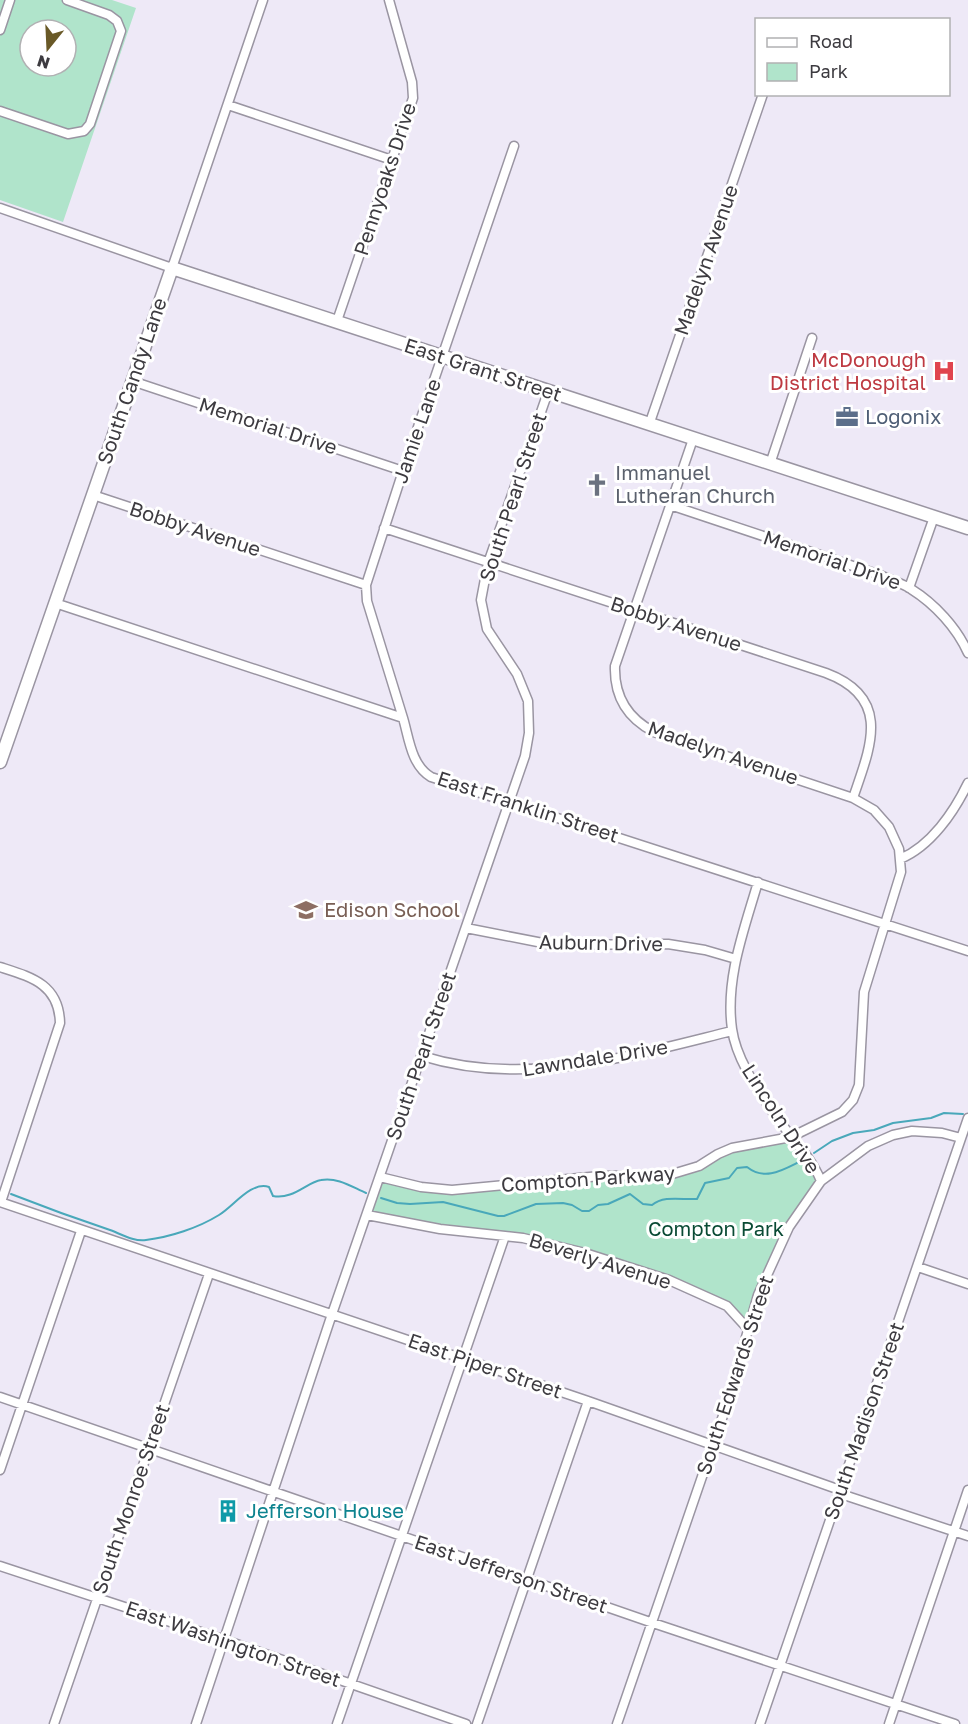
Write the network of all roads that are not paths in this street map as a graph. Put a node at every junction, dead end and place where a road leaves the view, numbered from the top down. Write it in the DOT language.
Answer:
graph roads {
  1 [pos="10,0"];
  2 [pos="67,0"];
  3 [pos="263,0"];
  4 [pos="389,0"];
  5 [pos="0,30"];
  6 [pos="762,96"];
  7 [pos="228,105"];
  8 [pos="0,111"];
  9 [pos="514,146"];
  10 [pos="392,160"];
  11 [pos="0,208"];
  12 [pos="172,268"];
  13 [pos="337,321"];
  14 [pos="812,338"];
  15 [pos="443,357"];
  16 [pos="132,381"];
  17 [pos="548,392"];
  18 [pos="649,424"];
  19 [pos="693,439"];
  20 [pos="770,464"];
  21 [pos="403,471"];
  22 [pos="93,495"];
  23 [pos="670,505"];
  24 [pos="934,517"];
  25 [pos="384,528"];
  26 [pos="968,528"];
  27 [pos="489,563"];
  28 [pos="366,585"];
  29 [pos="909,588"];
  30 [pos="55,603"];
  31 [pos="633,610"];
  32 [pos="966,642"];
  33 [pos="968,653"];
  34 [pos="403,718"];
  35 [pos="0,762"];
  36 [pos="968,783"];
  37 [pos="854,798"];
  38 [pos="509,801"];
  39 [pos="900,859"];
  40 [pos="758,882"];
  41 [pos="884,923"];
  42 [pos="466,928"];
  43 [pos="968,951"];
  44 [pos="736,959"];
  45 [pos="0,967"];
  46 [pos="732,1031"];
  47 [pos="422,1056"];
  48 [pos="968,1118"];
  49 [pos="791,1137"];
  50 [pos="961,1138"];
  51 [pos="380,1177"];
  52 [pos="821,1181"];
  53 [pos="0,1202"];
  54 [pos="367,1215"];
  55 [pos="81,1231"];
  56 [pos="505,1236"];
  57 [pos="918,1267"];
  58 [pos="209,1274"];
  59 [pos="968,1284"];
  60 [pos="332,1314"];
  61 [pos="748,1329"];
  62 [pos="463,1358"];
  63 [pos="0,1397"];
  64 [pos="588,1401"];
  65 [pos="22,1405"];
  66 [pos="713,1444"];
  67 [pos="149,1448"];
  68 [pos="0,1470"];
  69 [pos="840,1490"];
  70 [pos="968,1490"];
  71 [pos="274,1492"];
  72 [pos="954,1532"];
  73 [pos="402,1536"];
  74 [pos="968,1536"];
  75 [pos="0,1566"];
  76 [pos="527,1579"];
  77 [pos="97,1598"];
  78 [pos="653,1623"];
  79 [pos="225,1640"];
  80 [pos="780,1665"];
  81 [pos="350,1684"];
  82 [pos="896,1703"];
  83 [pos="54,1724"];
  84 [pos="196,1724"];
  85 [pos="337,1724"];
  86 [pos="466,1724"];
  87 [pos="477,1724"];
  88 [pos="617,1724"];
  89 [pos="760,1724"];
  90 [pos="889,1724"];
  91 [pos="955,1724"];
  1 -- 5 [label="street"];
  2 -- 8 [label="street"];
  3 -- 7 [label="street, South Candy Lane"];
  4 -- 10 [label="street, Pennyoaks Drive"];
  6 -- 18 [label="street, Madelyn Avenue"];
  7 -- 10 [label="street"];
  7 -- 12 [label="street, South Candy Lane"];
  9 -- 15 [label="street, Jamie Lane"];
  10 -- 13 [label="street, Pennyoaks Drive"];
  11 -- 12 [label="street, East Grant Street"];
  12 -- 13 [label="main road, East Grant Street"];
  12 -- 16 [label="main road, South Candy Lane"];
  13 -- 15 [label="main road, East Grant Street"];
  14 -- 20 [label="street"];
  15 -- 17 [label="main road, East Grant Street"];
  15 -- 21 [label="street, Jamie Lane"];
  16 -- 21 [label="street, Memorial Drive"];
  16 -- 22 [label="main road, South Candy Lane"];
  17 -- 18 [label="main road, East Grant Street"];
  17 -- 27 [label="street, South Pearl Street"];
  18 -- 19 [label="main road, East Grant Street"];
  19 -- 20 [label="main road, East Grant Street"];
  19 -- 23 [label="street, Madelyn Avenue"];
  20 -- 24 [label="main road, East Grant Street"];
  21 -- 25 [label="street, Jamie Lane"];
  22 -- 28 [label="street, Bobby Avenue"];
  22 -- 30 [label="main road, South Candy Lane"];
  23 -- 29 [label="street, Memorial Drive"];
  23 -- 31 [label="street, Madelyn Avenue"];
  24 -- 26 [label="main road, East Grant Street"];
  24 -- 29 [label="street"];
  25 -- 27 [label="street, Bobby Avenue"];
  25 -- 28 [label="street, Jamie Lane"];
  27 -- 31 [label="street, Bobby Avenue"];
  27 -- 38 [label="street, South Pearl Street"];
  28 -- 34 [label="street, Jamie Lane"];
  29 -- 32 [label="street, Memorial Drive"];
  30 -- 34 [label="street"];
  30 -- 35 [label="main road, South Candy Lane"];
  31 -- 37 [label="street, Madelyn Avenue"];
  31 -- 37 [label="street, Bobby Avenue"];
  32 -- 33 [label="street, Memorial Drive"];
  34 -- 38 [label="street, East Franklin Street"];
  36 -- 39 [label="street"];
  37 -- 39 [label="street, Madelyn Avenue"];
  38 -- 40 [label="street, East Franklin Street"];
  38 -- 42 [label="street, South Pearl Street"];
  39 -- 41 [label="street, Madelyn Avenue"];
  40 -- 41 [label="street, East Franklin Street"];
  40 -- 44 [label="street, Lincoln Drive"];
  41 -- 43 [label="street, East Franklin Street"];
  41 -- 49 [label="street"];
  42 -- 44 [label="street, Auburn Drive"];
  42 -- 47 [label="street, South Pearl Street"];
  44 -- 46 [label="street, Lincoln Drive"];
  45 -- 53 [label="street"];
  46 -- 47 [label="street, Lawndale Drive"];
  46 -- 49 [label="street, Lincoln Drive"];
  47 -- 51 [label="street, South Pearl Street"];
  48 -- 50 [label="street, South Madison Street"];
  49 -- 51 [label="street, Compton Parkway"];
  49 -- 52 [label="street, Lincoln Drive"];
  50 -- 52 [label="street, South Edwards Street"];
  50 -- 57 [label="street, South Madison Street"];
  51 -- 54 [label="street, South Pearl Street"];
  52 -- 61 [label="street, South Edwards Street"];
  53 -- 55 [label="street, East Piper Street"];
  54 -- 56 [label="street, Beverly Avenue"];
  54 -- 60 [label="street, South Pearl Street"];
  55 -- 58 [label="street, East Piper Street"];
  55 -- 65 [label="street"];
  56 -- 61 [label="street, Beverly Avenue"];
  56 -- 62 [label="street"];
  57 -- 59 [label="street"];
  57 -- 69 [label="street, South Madison Street"];
  58 -- 60 [label="street, East Piper Street"];
  58 -- 67 [label="street, South Monroe Street"];
  60 -- 62 [label="street, East Piper Street"];
  60 -- 71 [label="street, South Pearl Street"];
  61 -- 66 [label="street, South Edwards Street"];
  62 -- 64 [label="street, East Piper Street"];
  62 -- 73 [label="street"];
  63 -- 65 [label="street, East Jefferson Street"];
  64 -- 66 [label="street, East Piper Street"];
  64 -- 76 [label="street"];
  65 -- 67 [label="street, East Jefferson Street"];
  65 -- 68 [label="street"];
  66 -- 69 [label="street, East Piper Street"];
  66 -- 78 [label="street, South Edwards Street"];
  67 -- 71 [label="street, East Jefferson Street"];
  67 -- 77 [label="street, South Monroe Street"];
  69 -- 72 [label="street, East Piper Street"];
  69 -- 80 [label="street, South Madison Street"];
  70 -- 72 [label="street"];
  71 -- 73 [label="street, East Jefferson Street"];
  71 -- 79 [label="street, South Pearl Street"];
  72 -- 74 [label="street, East Piper Street"];
  72 -- 82 [label="street"];
  73 -- 76 [label="street, East Jefferson Street"];
  73 -- 81 [label="street"];
  75 -- 77 [label="street, East Washington Street"];
  76 -- 78 [label="street, East Jefferson Street"];
  76 -- 87 [label="street"];
  77 -- 79 [label="street, East Washington Street"];
  77 -- 83 [label="street, South Monroe Street"];
  78 -- 80 [label="street, East Jefferson Street"];
  78 -- 88 [label="street, South Edwards Street"];
  79 -- 81 [label="street, East Washington Street"];
  79 -- 84 [label="street, South Pearl Street"];
  80 -- 82 [label="street, East Jefferson Street"];
  80 -- 89 [label="street, South Madison Street"];
  81 -- 85 [label="street"];
  81 -- 86 [label="street, East Washington Street"];
  82 -- 90 [label="street"];
  82 -- 91 [label="street, East Jefferson Street"];
}
